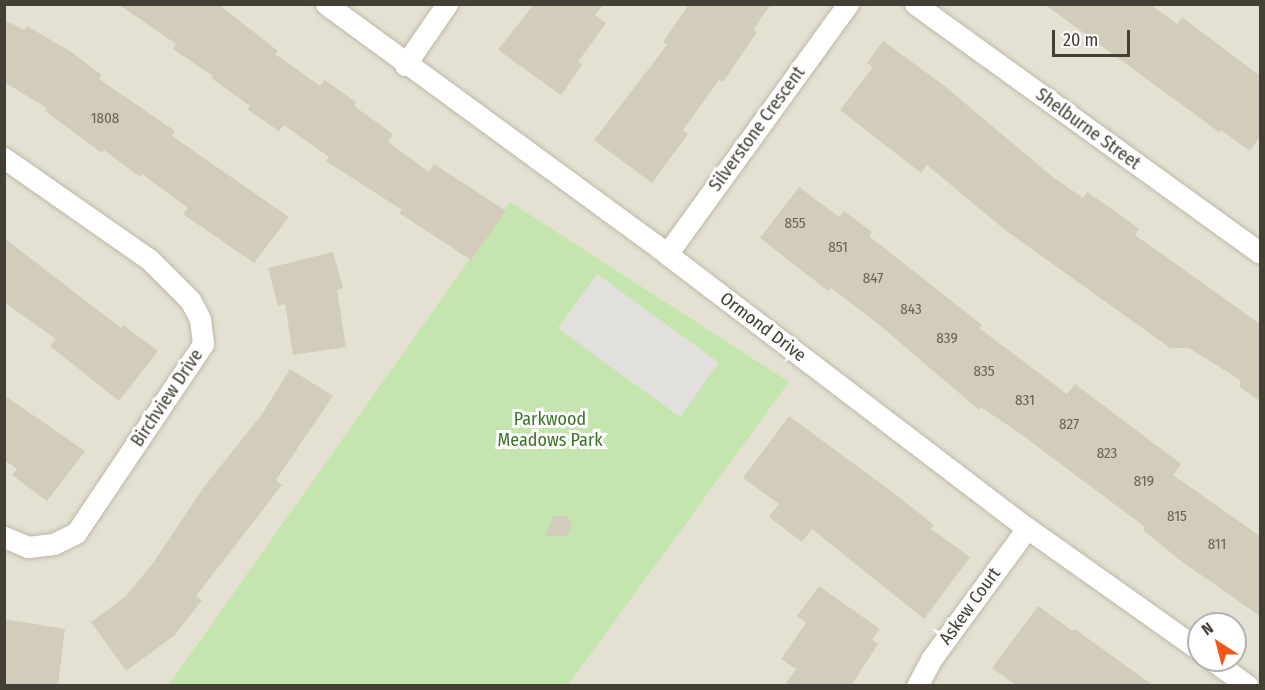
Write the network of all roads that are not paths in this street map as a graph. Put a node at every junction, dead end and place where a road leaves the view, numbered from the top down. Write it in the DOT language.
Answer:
graph roads {
  1 [pos="326,4"];
  2 [pos="447,4"];
  3 [pos="848,4"];
  4 [pos="915,4"];
  5 [pos="405,64"];
  6 [pos="4,158"];
  7 [pos="1260,253"];
  8 [pos="667,254"];
  9 [pos="1027,528"];
  10 [pos="4,537"];
  11 [pos="1187,641"];
  12 [pos="1229,672"];
  13 [pos="917,686"];
  14 [pos="1248,686"];
  1 -- 5 [label="street, Ormond Drive"];
  2 -- 5 [label="street"];
  3 -- 8 [label="street, Silverstone Crescent"];
  4 -- 7 [label="street, Shelburne Street"];
  5 -- 8 [label="street, Ormond Drive"];
  6 -- 10 [label="street, Birchview Drive"];
  8 -- 9 [label="street, Ormond Drive"];
  9 -- 11 [label="street, Ormond Drive"];
  9 -- 13 [label="street, Askew Court"];
  12 -- 14 [label="street"];
}
